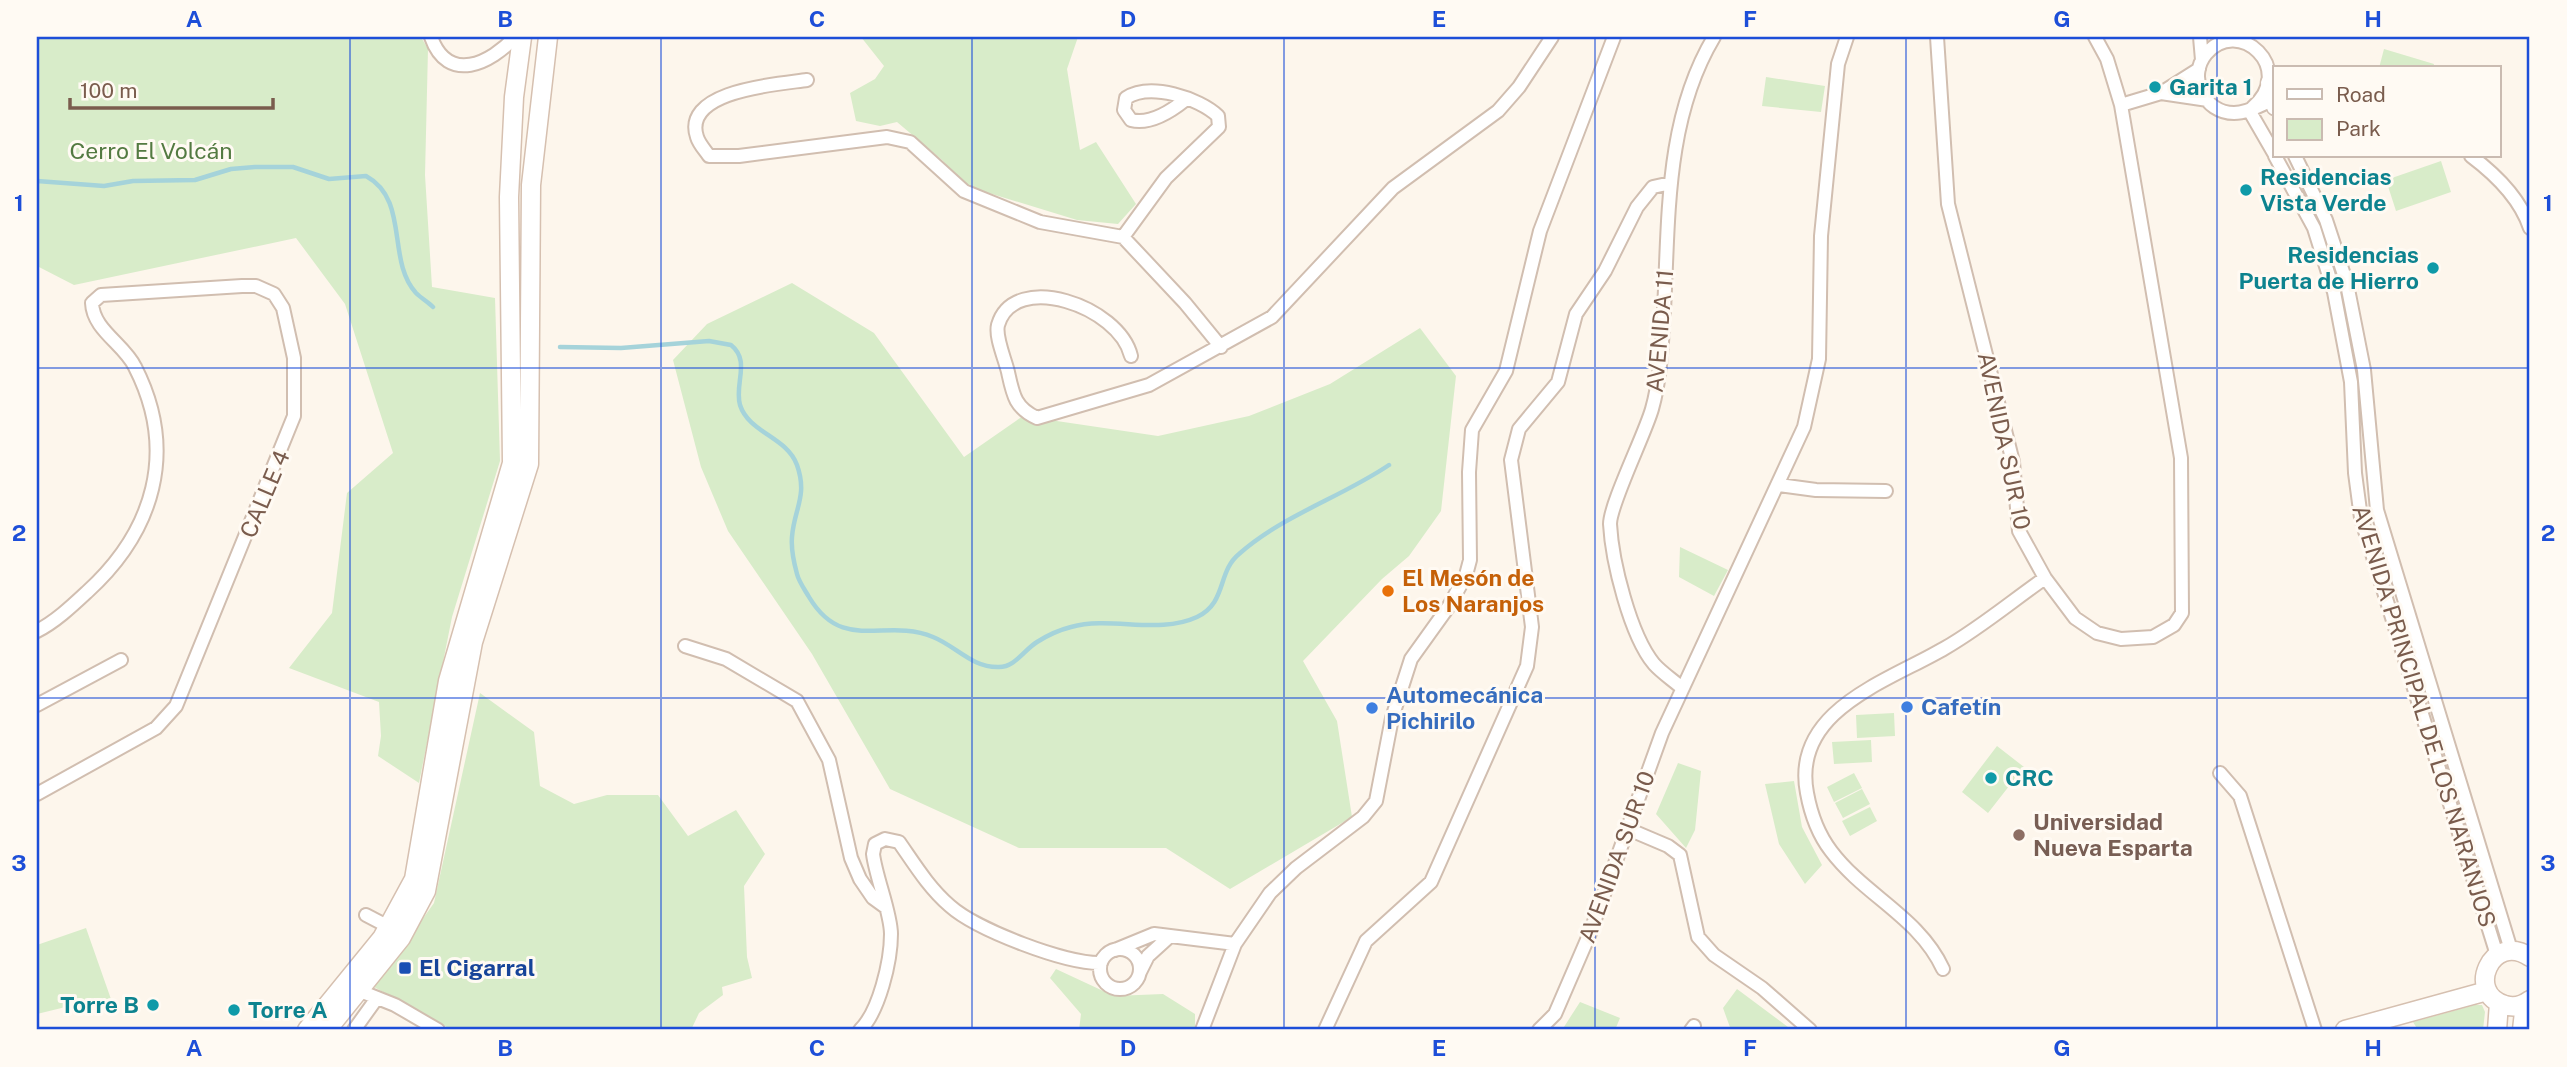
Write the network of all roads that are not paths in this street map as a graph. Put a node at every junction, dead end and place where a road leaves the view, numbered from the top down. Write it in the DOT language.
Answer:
graph roads {
  1 [pos="431,37"];
  2 [pos="515,37"];
  3 [pos="522,37"];
  4 [pos="548,37"];
  5 [pos="1552,37"];
  6 [pos="1614,37"];
  7 [pos="1714,37"];
  8 [pos="1847,37"];
  9 [pos="1937,37"];
  10 [pos="2095,37"];
  11 [pos="2200,37"];
  12 [pos="2231,39"];
  13 [pos="2200,64"];
  14 [pos="2271,77"];
  15 [pos="807,80"];
  16 [pos="2161,93"];
  17 [pos="1185,100"];
  18 [pos="2208,100"];
  19 [pos="2273,102"];
  20 [pos="2121,105"];
  21 [pos="2250,109"];
  22 [pos="2273,151"];
  23 [pos="2277,158"];
  24 [pos="2296,158"];
  25 [pos="2474,158"];
  26 [pos="1671,183"];
  27 [pos="2530,228"];
  28 [pos="1123,237"];
  29 [pos="1221,347"];
  30 [pos="1131,356"];
  31 [pos="1779,485"];
  32 [pos="1886,491"];
  33 [pos="2045,578"];
  34 [pos="37,631"];
  35 [pos="685,646"];
  36 [pos="121,660"];
  37 [pos="1682,688"];
  38 [pos="37,705"];
  39 [pos="2220,773"];
  40 [pos="44,793"];
  41 [pos="1628,829"];
  42 [pos="884,906"];
  43 [pos="366,915"];
  44 [pos="389,927"];
  45 [pos="1170,936"];
  46 [pos="1235,944"];
  47 [pos="1114,950"];
  48 [pos="2504,953"];
  49 [pos="2530,957"];
  50 [pos="1101,963"];
  51 [pos="1943,969"];
  52 [pos="1140,972"];
  53 [pos="368,994"];
  54 [pos="2493,997"];
  55 [pos="2528,1002"];
  56 [pos="307,1030"];
  57 [pos="327,1030"];
  58 [pos="354,1030"];
  59 [pos="438,1030"];
  60 [pos="860,1030"];
  61 [pos="1202,1030"];
  62 [pos="1325,1030"];
  63 [pos="1539,1030"];
  64 [pos="1810,1030"];
  65 [pos="2315,1030"];
  66 [pos="2345,1030"];
  67 [pos="2497,1030"];
  68 [pos="2522,1030"];
  1 -- 2 [label="street"];
  3 -- 44 [label="main road"];
  4 -- 53 [label="main road"];
  5 -- 29 [label="street"];
  6 -- 46 [label="street"];
  7 -- 26 [label="street, AVENIDA 11"];
  8 -- 31 [label="street, AVENIDA SUR 10"];
  9 -- 33 [label="street, AVENIDA SUR 10"];
  10 -- 20 [label="street"];
  11 -- 13 [label="street"];
  12 -- 13 [label="street"];
  12 -- 14 [label="street"];
  13 -- 16 [label="street"];
  13 -- 18 [label="street"];
  14 -- 21 [label="street"];
  15 -- 28 [label="street"];
  16 -- 18 [label="street"];
  16 -- 20 [label="street"];
  17 -- 28 [label="street"];
  18 -- 21 [label="street"];
  19 -- 21 [label="street"];
  20 -- 33 [label="street, AVENIDA SUR 10"];
  21 -- 22 [label="street, AVENIDA PRINCIPAL DE LOS NARANJOS"];
  23 -- 48 [label="street, AVENIDA PRINCIPAL DE LOS NARANJOS"];
  24 -- 48 [label="street, AVENIDA PRINCIPAL DE LOS NARANJOS"];
  25 -- 27 [label="street"];
  26 -- 37 [label="street, AVENIDA 11"];
  26 -- 62 [label="street"];
  28 -- 29 [label="street"];
  29 -- 30 [label="street"];
  31 -- 32 [label="street"];
  31 -- 37 [label="street, AVENIDA SUR 10"];
  33 -- 51 [label="street"];
  34 -- 40 [label="street, CALLE 4"];
  35 -- 42 [label="street"];
  36 -- 38 [label="street"];
  37 -- 41 [label="street, AVENIDA SUR 10"];
  39 -- 65 [label="street"];
  41 -- 63 [label="street, AVENIDA SUR 10"];
  41 -- 64 [label="street"];
  42 -- 50 [label="street"];
  42 -- 60 [label="street"];
  43 -- 44 [label="street"];
  44 -- 56 [label="main road"];
  45 -- 46 [label="street"];
  45 -- 47 [label="street"];
  45 -- 52 [label="street"];
  46 -- 61 [label="street"];
  47 -- 50 [label="street"];
  47 -- 52 [label="street"];
  48 -- 49 [label="main road, AVENIDA PRINCIPAL DE LOS NARANJOS"];
  48 -- 54 [label="main road, AVENIDA PRINCIPAL DE LOS NARANJOS"];
  50 -- 52 [label="street"];
  53 -- 57 [label="main road"];
  53 -- 58 [label="street"];
  53 -- 59 [label="street"];
  54 -- 55 [label="main road"];
  54 -- 66 [label="main road"];
  54 -- 67 [label="main road, AVENIDA PRINCIPAL DE LOS NARANJOS"];
  55 -- 68 [label="main road"];
}
